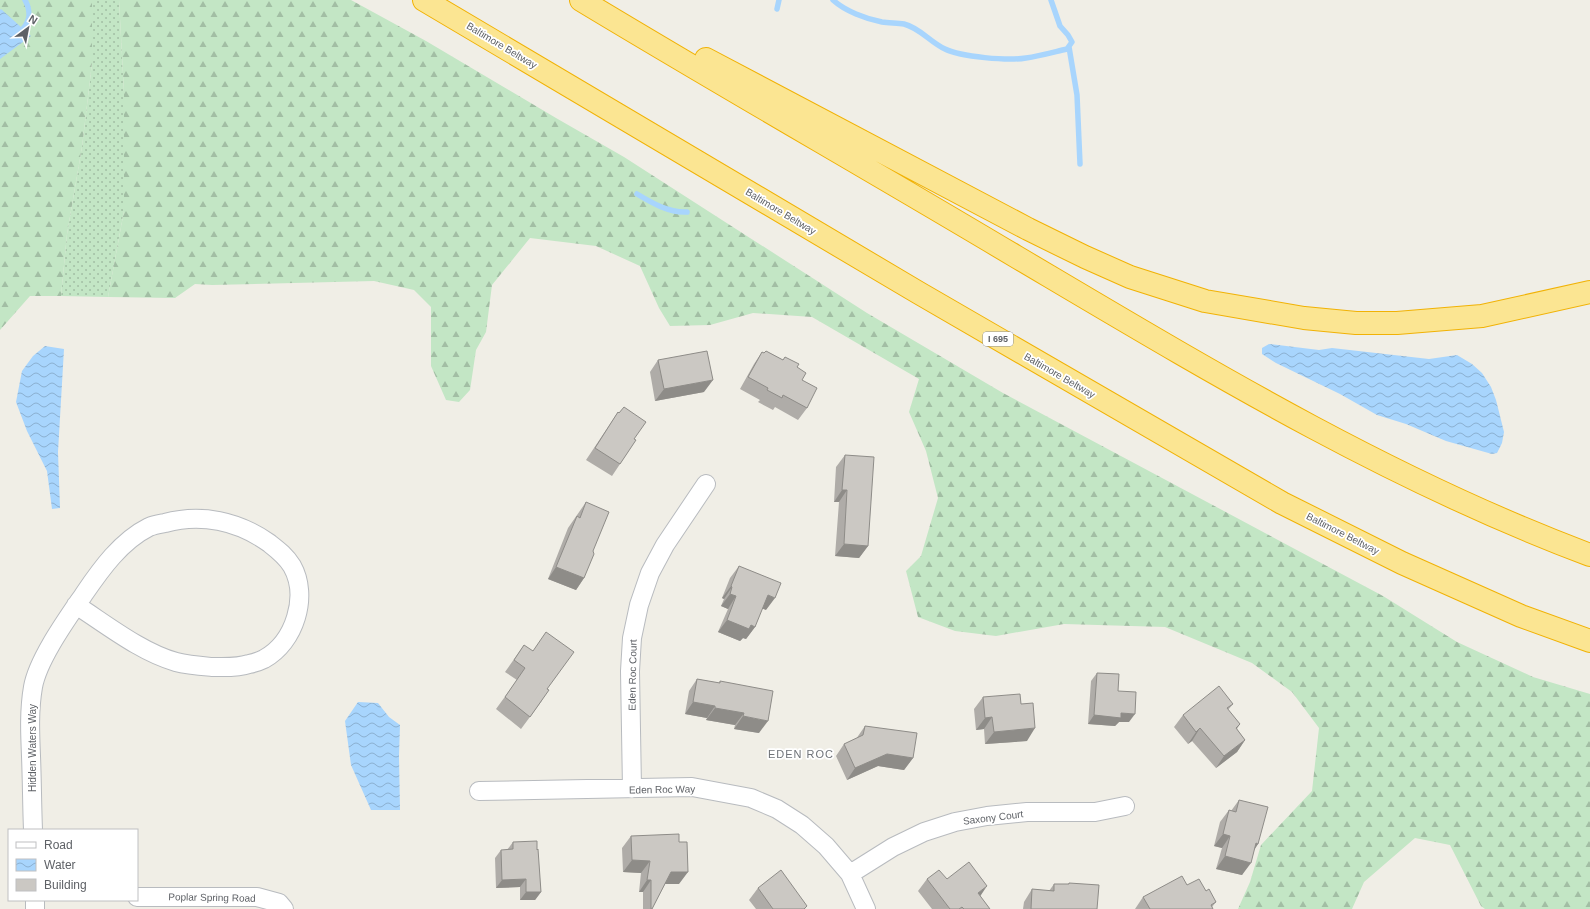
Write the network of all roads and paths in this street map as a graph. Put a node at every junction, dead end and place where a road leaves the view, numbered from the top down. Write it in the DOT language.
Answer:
graph roads {
  1 [pos="424,0"];
  2 [pos="581,0"];
  3 [pos="593,0"];
  4 [pos="1590,292"];
  5 [pos="706,484"];
  6 [pos="1590,556"];
  7 [pos="76,606"];
  8 [pos="1590,641"];
  9 [pos="632,789"];
  10 [pos="478,791"];
  11 [pos="1125,806"];
  12 [pos="33,829"];
  13 [pos="850,874"];
  14 [pos="138,897"];
  15 [pos="284,909"];
  16 [pos="866,909"];
  1 -- 8 [label="highway, Baltimore Beltway / I 695"];
  2 -- 6 [label="highway"];
  3 -- 4 [label="highway"];
  5 -- 9 [label="street, Eden Roc Court"];
  7 -- 7 [label="street, Hidden Waters Way"];
  7 -- 12 [label="street, Hidden Waters Way"];
  9 -- 10 [label="street, Eden Roc Way"];
  9 -- 13 [label="street, Eden Roc Way"];
  11 -- 13 [label="street, Saxony Court"];
  13 -- 16 [label="street, Eden Roc Way"];
  14 -- 15 [label="street, Poplar Spring Road"];
}
